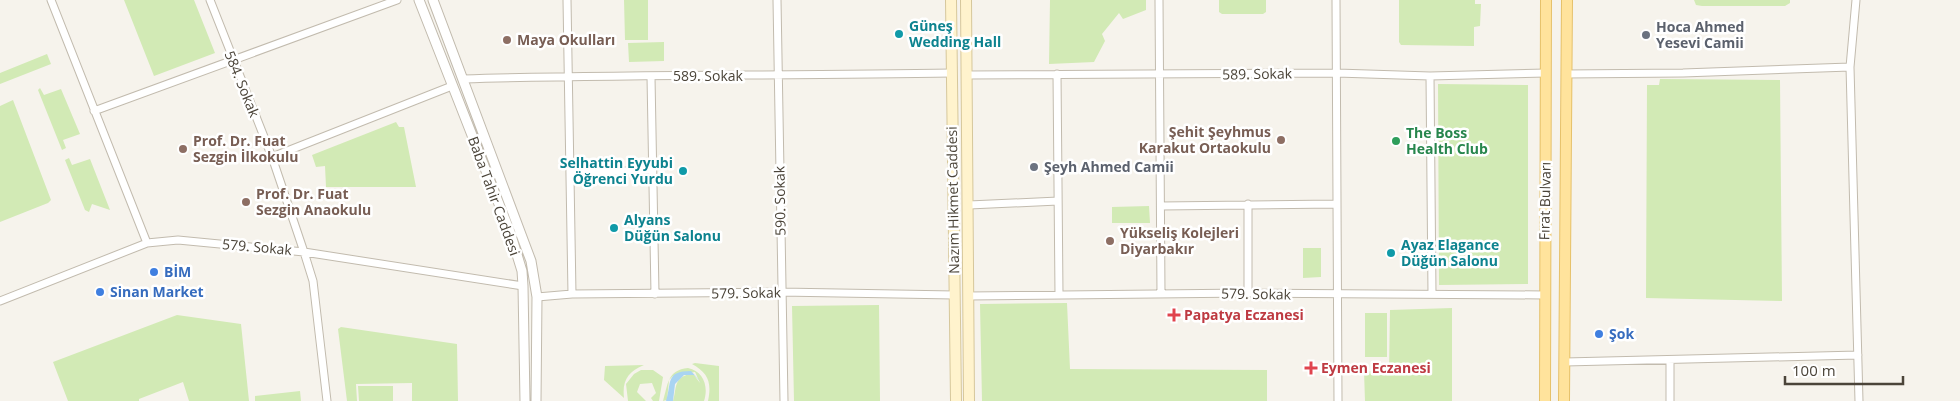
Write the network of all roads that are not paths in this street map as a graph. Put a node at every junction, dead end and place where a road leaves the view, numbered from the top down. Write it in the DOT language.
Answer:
graph roads {
  1 [pos="51,0"];
  2 [pos="210,0"];
  3 [pos="397,0"];
  4 [pos="419,0"];
  5 [pos="433,0"];
  6 [pos="567,0"];
  7 [pos="777,0"];
  8 [pos="951,0"];
  9 [pos="966,0"];
  10 [pos="1159,0"];
  11 [pos="1336,0"];
  12 [pos="1546,0"];
  13 [pos="1567,0"];
  14 [pos="1856,0"];
  15 [pos="232,60"];
  16 [pos="1850,67"];
  17 [pos="952,73"];
  18 [pos="1337,73"];
  19 [pos="1546,73"];
  20 [pos="1057,74"];
  21 [pos="1566,74"];
  22 [pos="967,75"];
  23 [pos="1159,75"];
  24 [pos="568,76"];
  25 [pos="778,76"];
  26 [pos="1430,76"];
  27 [pos="651,77"];
  28 [pos="463,79"];
  29 [pos="452,86"];
  30 [pos="94,111"];
  31 [pos="272,157"];
  32 [pos="653,170"];
  33 [pos="571,173"];
  34 [pos="1058,201"];
  35 [pos="1248,204"];
  36 [pos="1336,204"];
  37 [pos="969,205"];
  38 [pos="1161,206"];
  39 [pos="147,243"];
  40 [pos="304,252"];
  41 [pos="523,286"];
  42 [pos="781,292"];
  43 [pos="1248,293"];
  44 [pos="572,294"];
  45 [pos="655,294"];
  46 [pos="954,294"];
  47 [pos="1059,294"];
  48 [pos="1162,294"];
  49 [pos="1432,294"];
  50 [pos="1337,295"];
  51 [pos="1544,295"];
  52 [pos="968,296"];
  53 [pos="537,297"];
  54 [pos="0,301"];
  55 [pos="1858,355"];
  56 [pos="1670,360"];
  57 [pos="1565,362"];
  58 [pos="327,401"];
  59 [pos="525,401"];
  60 [pos="536,401"];
  61 [pos="784,401"];
  62 [pos="956,401"];
  63 [pos="969,401"];
  64 [pos="1338,401"];
  65 [pos="1545,401"];
  66 [pos="1564,401"];
  67 [pos="1670,401"];
  68 [pos="1859,401"];
  1 -- 30 [label="street"];
  2 -- 15 [label="street, 584. Sokak"];
  3 -- 15 [label="street"];
  4 -- 29 [label="street, Baba Tahir Caddesi"];
  5 -- 28 [label="street, Baba Tahir Caddesi"];
  6 -- 24 [label="street"];
  7 -- 25 [label="street, 590. Sokak"];
  8 -- 17 [label="main road, Nazım Hikmet Caddesi"];
  9 -- 22 [label="main road, Nazım Hikmet Caddesi"];
  10 -- 23 [label="street"];
  11 -- 18 [label="street"];
  12 -- 19 [label="main road, Fırat Bulvarı"];
  13 -- 21 [label="main road, Fırat Bulvarı"];
  14 -- 16 [label="street"];
  15 -- 30 [label="street"];
  15 -- 31 [label="street, 584. Sokak"];
  16 -- 21 [label="street"];
  16 -- 55 [label="street"];
  17 -- 25 [label="street, 589. Sokak"];
  17 -- 46 [label="main road, Nazım Hikmet Caddesi"];
  18 -- 23 [label="street, 589. Sokak"];
  18 -- 26 [label="street, 589. Sokak"];
  18 -- 36 [label="street"];
  19 -- 26 [label="street, 589. Sokak"];
  19 -- 51 [label="main road, Fırat Bulvarı"];
  20 -- 22 [label="street, 589. Sokak"];
  20 -- 23 [label="street, 589. Sokak"];
  20 -- 34 [label="street"];
  21 -- 57 [label="main road, Fırat Bulvarı"];
  22 -- 37 [label="main road, Nazım Hikmet Caddesi"];
  23 -- 38 [label="street"];
  24 -- 27 [label="street, 589. Sokak"];
  24 -- 28 [label="street, 589. Sokak"];
  24 -- 33 [label="street"];
  25 -- 27 [label="street, 589. Sokak"];
  25 -- 42 [label="street, 590. Sokak"];
  26 -- 49 [label="street"];
  27 -- 32 [label="street"];
  28 -- 53 [label="street, Baba Tahir Caddesi"];
  29 -- 31 [label="street"];
  29 -- 41 [label="street, Baba Tahir Caddesi"];
  30 -- 39 [label="street"];
  31 -- 40 [label="street, 584. Sokak"];
  32 -- 33 [label="street"];
  32 -- 45 [label="street"];
  33 -- 44 [label="street"];
  34 -- 37 [label="street"];
  34 -- 47 [label="street"];
  35 -- 36 [label="street"];
  35 -- 38 [label="street"];
  35 -- 43 [label="street"];
  36 -- 50 [label="street"];
  37 -- 52 [label="main road, Nazım Hikmet Caddesi"];
  38 -- 48 [label="street"];
  39 -- 40 [label="street, 579. Sokak"];
  39 -- 54 [label="street, 579. Sokak"];
  40 -- 41 [label="street, 579. Sokak"];
  40 -- 58 [label="street, 584. Sokak"];
  41 -- 59 [label="street, Baba Tahir Caddesi"];
  42 -- 45 [label="street, 579. Sokak"];
  42 -- 46 [label="street, 579. Sokak"];
  42 -- 61 [label="street, 590. Sokak"];
  43 -- 48 [label="street, 579. Sokak"];
  43 -- 50 [label="street, 579. Sokak"];
  44 -- 45 [label="street, 579. Sokak"];
  44 -- 53 [label="street, 579. Sokak"];
  46 -- 62 [label="main road, Nazım Hikmet Caddesi"];
  47 -- 48 [label="street, 579. Sokak"];
  47 -- 52 [label="street, 579. Sokak"];
  49 -- 50 [label="street, 579. Sokak"];
  49 -- 51 [label="street, 579. Sokak"];
  50 -- 64 [label="street"];
  51 -- 65 [label="main road, Fırat Bulvarı"];
  52 -- 63 [label="main road, Nazım Hikmet Caddesi"];
  53 -- 60 [label="street, Baba Tahir Caddesi"];
  55 -- 56 [label="street"];
  55 -- 68 [label="street"];
  56 -- 57 [label="street"];
  56 -- 67 [label="street"];
  57 -- 66 [label="main road, Fırat Bulvarı"];
}
